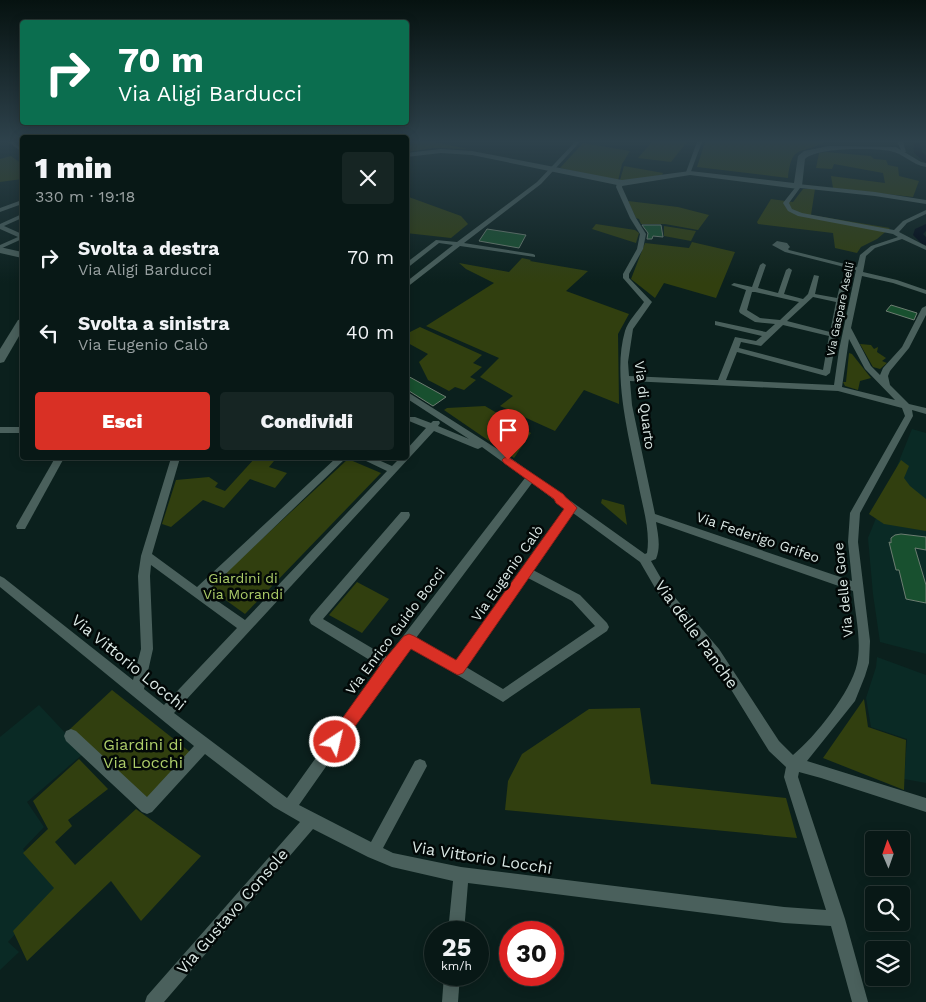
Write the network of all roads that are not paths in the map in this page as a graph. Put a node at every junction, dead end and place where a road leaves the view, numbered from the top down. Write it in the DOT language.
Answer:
graph roads {
  1 [pos="531,189"];
  2 [pos="620,189"];
  3 [pos="796,189"];
  4 [pos="826,189"];
  5 [pos="926,202"];
  6 [pos="20,203"];
  7 [pos="0,210"];
  8 [pos="926,212"];
  9 [pos="20,217"];
  10 [pos="0,226"];
  11 [pos="20,235"];
  12 [pos="893,235"];
  13 [pos="20,237"];
  14 [pos="789,241"];
  15 [pos="459,244"];
  16 [pos="880,244"];
  17 [pos="926,248"];
  18 [pos="0,249"];
  19 [pos="453,249"];
  20 [pos="20,254"];
  21 [pos="533,256"];
  22 [pos="506,258"];
  23 [pos="409,265"];
  24 [pos="763,265"];
  25 [pos="788,270"];
  26 [pos="859,271"];
  27 [pos="816,276"];
  28 [pos="844,281"];
  29 [pos="409,284"];
  30 [pos="734,285"];
  31 [pos="753,290"];
  32 [pos="926,292"];
  33 [pos="811,294"];
  34 [pos="780,296"];
  35 [pos="804,301"];
  36 [pos="841,301"];
  37 [pos="925,313"];
  38 [pos="782,322"];
  39 [pos="718,323"];
  40 [pos="848,329"];
  41 [pos="769,335"];
  42 [pos="834,335"];
  43 [pos="18,337"];
  44 [pos="758,344"];
  45 [pos="735,349"];
  46 [pos="843,350"];
  47 [pos="859,351"];
  48 [pos="756,354"];
  49 [pos="0,359"];
  50 [pos="821,372"];
  51 [pos="625,378"];
  52 [pos="721,383"];
  53 [pos="826,387"];
  54 [pos="886,387"];
  55 [pos="838,388"];
  56 [pos="409,396"];
  57 [pos="879,398"];
  58 [pos="906,406"];
  59 [pos="926,411"];
  60 [pos="442,417"];
  61 [pos="409,419"];
  62 [pos="432,428"];
  63 [pos="0,430"];
  64 [pos="20,430"];
  65 [pos="409,453"];
  66 [pos="499,454"];
  67 [pos="58,460"];
  68 [pos="174,460"];
  69 [pos="339,460"];
  70 [pos="371,460"];
  71 [pos="402,460"];
  72 [pos="393,470"];
  73 [pos="531,477"];
  74 [pos="559,497"];
  75 [pos="405,516"];
  76 [pos="650,516"];
  77 [pos="21,526"];
  78 [pos="146,556"];
  79 [pos="644,559"];
  80 [pos="527,572"];
  81 [pos="0,582"];
  82 [pos="856,586"];
  83 [pos="198,593"];
  84 [pos="246,628"];
  85 [pos="409,640"];
  86 [pos="389,665"];
  87 [pos="458,669"];
  88 [pos="137,691"];
  89 [pos="165,713"];
  90 [pos="71,736"];
  91 [pos="204,745"];
  92 [pos="793,764"];
  93 [pos="420,766"];
  94 [pos="926,805"];
  95 [pos="289,807"];
  96 [pos="311,820"];
  97 [pos="373,852"];
  98 [pos="462,875"];
  99 [pos="837,919"];
  100 [pos="457,921"];
  101 [pos="451,986"];
  102 [pos="153,1002"];
  103 [pos="450,1002"];
  104 [pos="860,1002"];
  1 -- 15 [label="street"];
  2 -- 51 [label="street, Via di Quarto"];
  3 -- 12 [label="street"];
  4 -- 5 [label="street"];
  6 -- 7 [label="street"];
  8 -- 12 [label="street"];
  9 -- 10 [label="street"];
  10 -- 11 [label="street"];
  12 -- 16 [label="street, Via Gaspare Aselli"];
  12 -- 16 [label="street, Via Gaspare Aselli"];
  12 -- 17 [label="street"];
  13 -- 18 [label="street"];
  14 -- 26 [label="street"];
  15 -- 19 [label="street"];
  15 -- 21 [label="street"];
  15 -- 23 [label="street"];
  16 -- 26 [label="street, Via Gaspare Aselli"];
  18 -- 20 [label="main road"];
  19 -- 22 [label="street"];
  19 -- 29 [label="street"];
  24 -- 31 [label="street"];
  25 -- 34 [label="street"];
  26 -- 32 [label="street"];
  26 -- 40 [label="street, Via Gaspare Aselli"];
  27 -- 33 [label="street"];
  28 -- 36 [label="street"];
  30 -- 31 [label="street"];
  31 -- 34 [label="street"];
  31 -- 38 [label="street"];
  33 -- 35 [label="street"];
  33 -- 36 [label="street"];
  34 -- 35 [label="street"];
  35 -- 38 [label="street"];
  36 -- 42 [label="street"];
  37 -- 54 [label="street"];
  38 -- 41 [label="street"];
  38 -- 42 [label="street"];
  39 -- 41 [label="street"];
  40 -- 46 [label="street, Via Gaspare Aselli"];
  40 -- 47 [label="street"];
  41 -- 44 [label="street"];
  42 -- 50 [label="street"];
  43 -- 49 [label="main road"];
  44 -- 45 [label="street"];
  44 -- 48 [label="street"];
  45 -- 48 [label="street"];
  45 -- 52 [label="street"];
  46 -- 47 [label="street"];
  46 -- 55 [label="street, Via Gaspare Aselli"];
  47 -- 54 [label="street"];
  48 -- 50 [label="street"];
  50 -- 53 [label="street"];
  51 -- 52 [label="street"];
  51 -- 76 [label="street, Via di Quarto"];
  52 -- 53 [label="street"];
  53 -- 55 [label="street"];
  54 -- 57 [label="street"];
  54 -- 58 [label="street"];
  55 -- 57 [label="street"];
  56 -- 60 [label="street, Via delle Panche"];
  57 -- 58 [label="street"];
  58 -- 59 [label="street"];
  58 -- 82 [label="street, Via delle Gore"];
  60 -- 61 [label="street"];
  60 -- 62 [label="street"];
  60 -- 66 [label="street, Via delle Panche"];
  61 -- 62 [label="street"];
  62 -- 65 [label="street"];
  62 -- 66 [label="street"];
  63 -- 64 [label="street"];
  66 -- 73 [label="street, Via delle Panche"];
  67 -- 77 [label="street"];
  68 -- 78 [label="street"];
  69 -- 83 [label="street"];
  70 -- 72 [label="street"];
  71 -- 72 [label="street"];
  72 -- 84 [label="street"];
  73 -- 74 [label="street, Via delle Panche"];
  73 -- 85 [label="street, Via Enrico Guido Bocci"];
  74 -- 79 [label="street, Via delle Panche"];
  74 -- 80 [label="street, Via Eugenio Calò"];
  75 -- 86 [label="street"];
  76 -- 79 [label="street, Via di Quarto"];
  76 -- 82 [label="street, Via Federigo Grifeo"];
  78 -- 83 [label="street"];
  78 -- 88 [label="street"];
  79 -- 92 [label="street, Via delle Panche"];
  80 -- 87 [label="street, Via Eugenio Calò"];
  80 -- 87 [label="street"];
  81 -- 88 [label="street, Via Vittorio Locchi"];
  82 -- 92 [label="street, Via delle Gore"];
  83 -- 84 [label="street"];
  84 -- 89 [label="street"];
  85 -- 86 [label="street, Via Enrico Guido Bocci"];
  85 -- 87 [label="street"];
  86 -- 95 [label="street, Via Enrico Guido Bocci"];
  88 -- 89 [label="street, Via Vittorio Locchi"];
  89 -- 91 [label="street, Via Vittorio Locchi"];
  90 -- 91 [label="street"];
  91 -- 95 [label="street, Via Vittorio Locchi"];
  92 -- 94 [label="street"];
  92 -- 99 [label="street"];
  93 -- 97 [label="street"];
  95 -- 96 [label="street, Via Vittorio Locchi"];
  96 -- 97 [label="street, Via Vittorio Locchi"];
  96 -- 102 [label="street, Via Gustavo Console"];
  97 -- 98 [label="street, Via Vittorio Locchi"];
  98 -- 99 [label="street, Via Vittorio Locchi"];
  98 -- 100 [label="street"];
  99 -- 104 [label="street"];
  101 -- 103 [label="street"];
}
